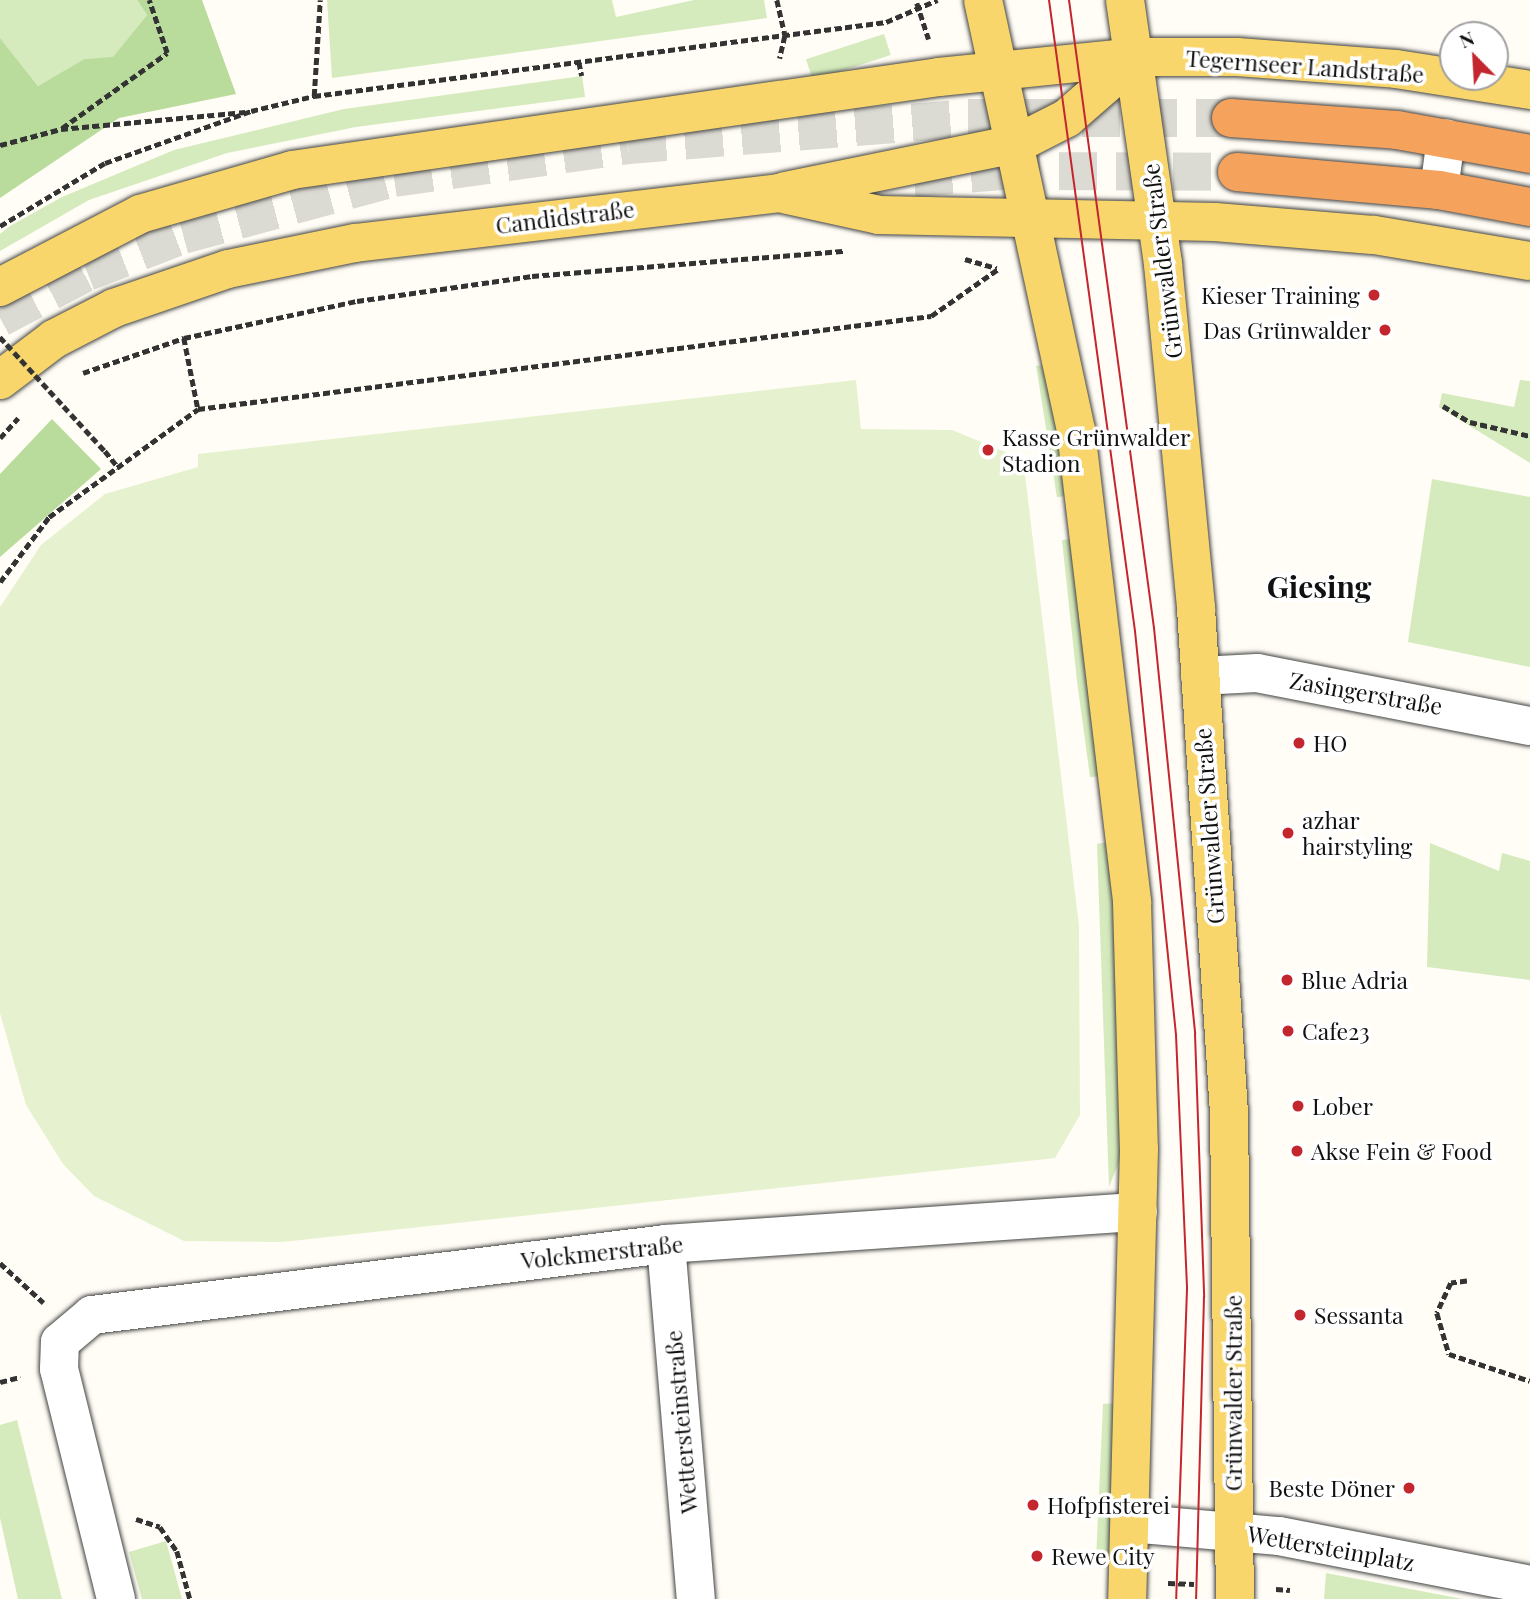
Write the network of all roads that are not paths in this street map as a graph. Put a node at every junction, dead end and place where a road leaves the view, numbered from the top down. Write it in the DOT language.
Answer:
graph roads {
  1 [pos="983,0"];
  2 [pos="1125,0"];
  3 [pos="1137,57"];
  4 [pos="1000,70"];
  5 [pos="1530,90"];
  6 [pos="1231,118"];
  7 [pos="1446,138"];
  8 [pos="1016,144"];
  9 [pos="1530,154"];
  10 [pos="1237,172"];
  11 [pos="1439,190"];
  12 [pos="779,193"];
  13 [pos="1530,207"];
  14 [pos="1033,219"];
  15 [pos="1158,219"];
  16 [pos="1530,261"];
  17 [pos="0,287"];
  18 [pos="0,380"];
  19 [pos="1200,676"];
  20 [pos="1530,726"];
  21 [pos="1138,1212"];
  22 [pos="666,1244"];
  23 [pos="1130,1523"];
  24 [pos="1234,1531"];
  25 [pos="1530,1585"];
  26 [pos="1128,1590"];
  27 [pos="1236,1593"];
  28 [pos="116,1599"];
  29 [pos="696,1599"];
  1 -- 4 [label="main road"];
  2 -- 3 [label="main road"];
  3 -- 4 [label="main road"];
  3 -- 5 [label="main road, Tegernseer Landstraße"];
  3 -- 8 [label="main road"];
  3 -- 15 [label="main road, Grünwalder Straße"];
  4 -- 8 [label="main road"];
  4 -- 17 [label="main road"];
  6 -- 7 [label="highway"];
  7 -- 9 [label="highway"];
  7 -- 11 [label="street"];
  8 -- 12 [label="main road"];
  8 -- 14 [label="main road"];
  10 -- 11 [label="highway"];
  11 -- 13 [label="highway"];
  12 -- 14 [label="main road, Candidstraße"];
  12 -- 18 [label="main road, Candidstraße"];
  14 -- 15 [label="main road, Candidstraße"];
  14 -- 21 [label="main road"];
  15 -- 16 [label="main road"];
  15 -- 19 [label="main road, Grünwalder Straße"];
  19 -- 20 [label="street, Zasingerstraße"];
  19 -- 24 [label="main road, Grünwalder Straße"];
  21 -- 22 [label="street, Volckmerstraße"];
  21 -- 23 [label="main road"];
  22 -- 28 [label="street, Volckmerstraße"];
  22 -- 29 [label="street, Wettersteinstraße"];
  23 -- 24 [label="street, Wettersteinplatz"];
  23 -- 26 [label="main road"];
  24 -- 25 [label="street, Wettersteinplatz"];
  24 -- 27 [label="main road, Grünwalder Straße"];
}
